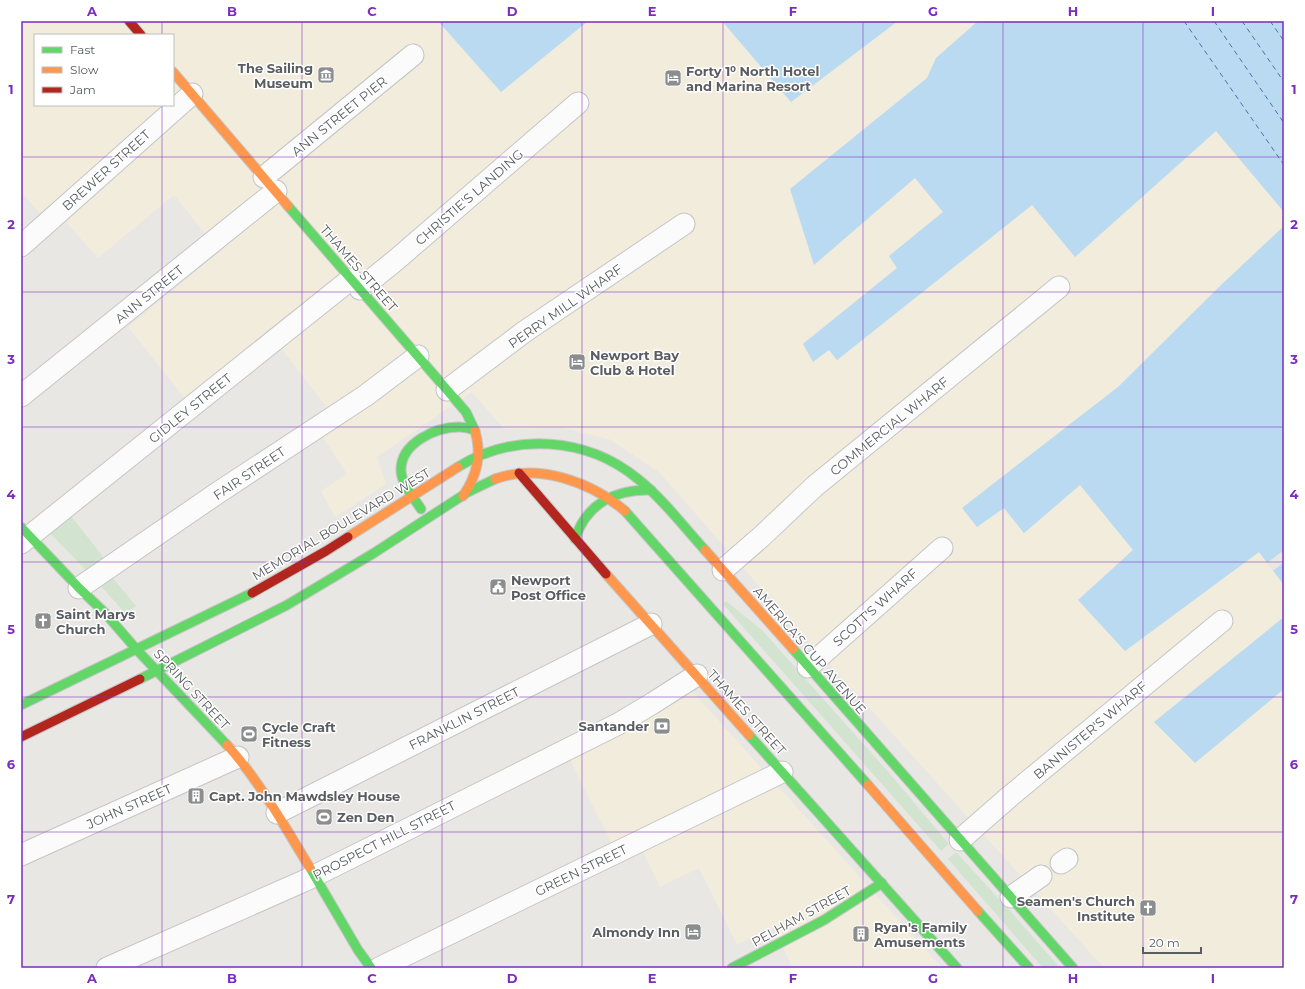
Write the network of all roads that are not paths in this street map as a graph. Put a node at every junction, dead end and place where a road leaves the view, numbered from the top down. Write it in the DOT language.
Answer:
graph roads {
  1 [pos="129,21"];
  2 [pos="140,34"];
  3 [pos="413,55"];
  4 [pos="174,73"];
  5 [pos="192,94"];
  6 [pos="578,103"];
  7 [pos="270,184"];
  8 [pos="684,224"];
  9 [pos="21,246"];
  10 [pos="355,284"];
  11 [pos="1059,287"];
  12 [pos="418,356"];
  13 [pos="447,390"];
  14 [pos="21,396"];
  15 [pos="474,430"];
  16 [pos="478,456"];
  17 [pos="519,473"];
  18 [pos="651,490"];
  19 [pos="413,496"];
  20 [pos="463,496"];
  21 [pos="608,498"];
  22 [pos="428,519"];
  23 [pos="24,535"];
  24 [pos="575,539"];
  25 [pos="942,548"];
  26 [pos="723,570"];
  27 [pos="79,588"];
  28 [pos="1222,621"];
  29 [pos="651,624"];
  30 [pos="137,650"];
  31 [pos="808,667"];
  32 [pos="157,671"];
  33 [pos="697,675"];
  34 [pos="21,705"];
  35 [pos="21,737"];
  36 [pos="238,757"];
  37 [pos="782,772"];
  38 [pos="277,812"];
  39 [pos="960,840"];
  40 [pos="21,855"];
  41 [pos="314,876"];
  42 [pos="1041,876"];
  43 [pos="882,884"];
  44 [pos="1011,897"];
  45 [pos="107,968"];
  46 [pos="370,968"];
  47 [pos="379,968"];
  48 [pos="732,968"];
  49 [pos="957,968"];
  50 [pos="1029,968"];
  51 [pos="1073,968"];
  1 -- 2 [label="main road"];
  3 -- 7 [label="street, ANN STREET PIER"];
  4 -- 5 [label="main road, THAMES STREET"];
  5 -- 7 [label="main road, THAMES STREET"];
  5 -- 9 [label="street, BREWER STREET"];
  6 -- 10 [label="street, CHRISTIE'S LANDING"];
  7 -- 10 [label="main road, THAMES STREET"];
  7 -- 14 [label="street, ANN STREET"];
  8 -- 13 [label="street, PERRY MILL WHARF"];
  10 -- 12 [label="main road, THAMES STREET"];
  10 -- 23 [label="street, GIDLEY STREET"];
  11 -- 26 [label="street, COMMERCIAL WHARF"];
  12 -- 13 [label="main road, THAMES STREET"];
  12 -- 27 [label="street, FAIR STREET"];
  13 -- 15 [label="main road, THAMES STREET"];
  15 -- 16 [label="main road, THAMES STREET"];
  15 -- 19 [label="main road"];
  16 -- 18 [label="main road, AMERICA'S CUP AVENUE"];
  16 -- 19 [label="main road, MEMORIAL BOULEVARD WEST"];
  16 -- 20 [label="main road, THAMES STREET"];
  17 -- 20 [label="main road"];
  17 -- 21 [label="main road"];
  17 -- 24 [label="main road, THAMES STREET"];
  18 -- 21 [label="main road"];
  18 -- 26 [label="main road, AMERICA'S CUP AVENUE"];
  19 -- 22 [label="main road"];
  19 -- 30 [label="main road, MEMORIAL BOULEVARD WEST"];
  20 -- 22 [label="main road"];
  21 -- 24 [label="main road"];
  21 -- 50 [label="main road"];
  22 -- 32 [label="main road"];
  23 -- 27 [label="main road, SPRING STREET"];
  24 -- 29 [label="main road, THAMES STREET"];
  25 -- 31 [label="street, SCOTT'S WHARF"];
  26 -- 31 [label="main road, AMERICA'S CUP AVENUE"];
  27 -- 30 [label="main road, SPRING STREET"];
  28 -- 39 [label="street, BANNISTER'S WHARF"];
  29 -- 33 [label="main road, THAMES STREET"];
  29 -- 38 [label="street, FRANKLIN STREET"];
  30 -- 32 [label="main road, SPRING STREET"];
  30 -- 34 [label="main road, MEMORIAL BOULEVARD WEST"];
  31 -- 39 [label="main road, AMERICA'S CUP AVENUE"];
  32 -- 35 [label="main road"];
  32 -- 36 [label="main road, SPRING STREET"];
  33 -- 37 [label="main road, THAMES STREET"];
  33 -- 41 [label="street, PROSPECT HILL STREET"];
  36 -- 38 [label="main road, SPRING STREET"];
  36 -- 40 [label="street, JOHN STREET"];
  37 -- 43 [label="main road, THAMES STREET"];
  37 -- 47 [label="street, GREEN STREET"];
  38 -- 41 [label="main road, SPRING STREET"];
  39 -- 44 [label="main road, AMERICA'S CUP AVENUE"];
  41 -- 45 [label="street, PROSPECT HILL STREET"];
  41 -- 46 [label="main road, SPRING STREET"];
  42 -- 44 [label="street"];
  43 -- 48 [label="main road, PELHAM STREET"];
  43 -- 49 [label="main road, THAMES STREET"];
  44 -- 51 [label="main road, AMERICA'S CUP AVENUE"];
}
